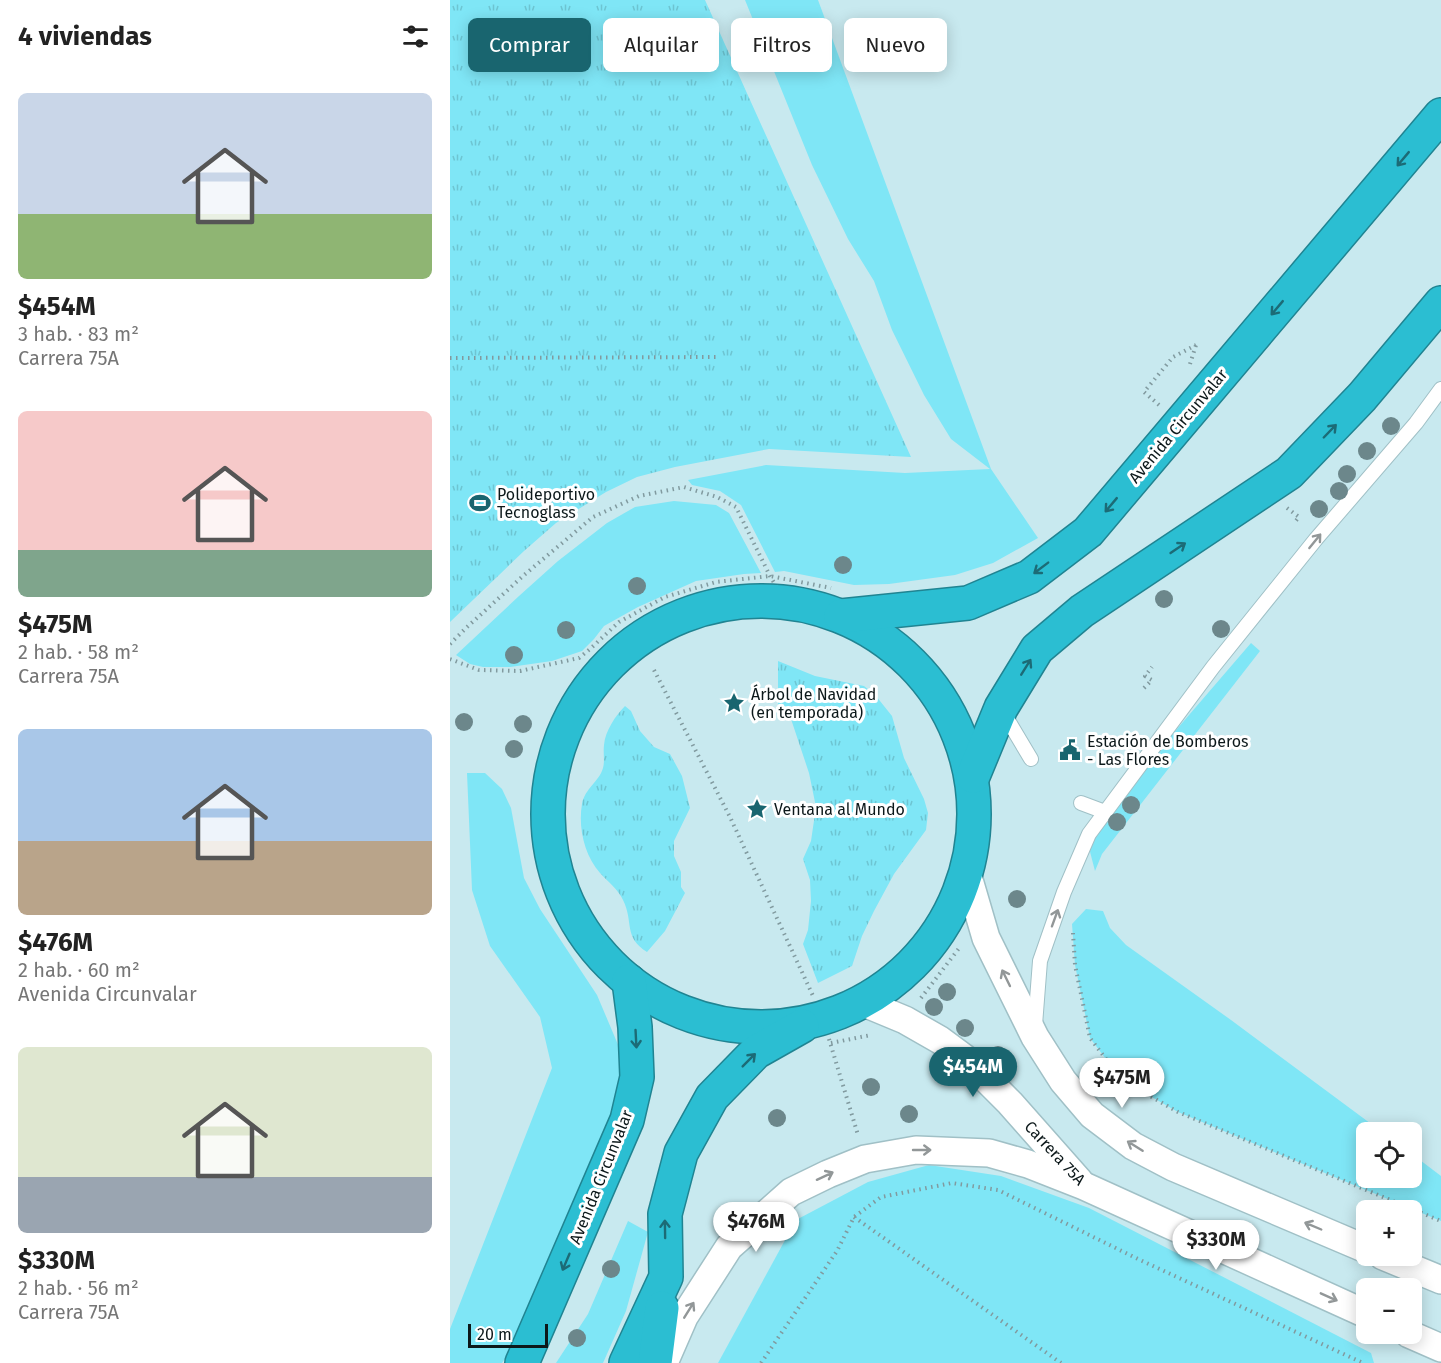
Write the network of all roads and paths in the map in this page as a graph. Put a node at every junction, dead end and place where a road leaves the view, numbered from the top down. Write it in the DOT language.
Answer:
graph roads {
  1 [pos="1441,115"];
  2 [pos="1441,303"];
  3 [pos="719,357"];
  4 [pos="450,358"];
  5 [pos="1189,367"];
  6 [pos="1441,389"];
  7 [pos="1144,392"];
  8 [pos="770,576"];
  9 [pos="837,602"];
  10 [pos="787,604"];
  11 [pos="450,644"];
  12 [pos="450,658"];
  13 [pos="1152,667"];
  14 [pos="654,670"];
  15 [pos="1144,688"];
  16 [pos="1001,708"];
  17 [pos="1031,759"];
  18 [pos="973,776"];
  19 [pos="1081,803"];
  20 [pos="1105,812"];
  21 [pos="967,873"];
  22 [pos="1072,924"];
  23 [pos="628,981"];
  24 [pos="864,1002"];
  25 [pos="817,1020"];
  26 [pos="1035,1037"];
  27 [pos="865,1159"];
  28 [pos="1084,1186"];
  29 [pos="854,1217"];
  30 [pos="1441,1221"];
  31 [pos="1356,1245"];
  32 [pos="1407,1266"];
  33 [pos="666,1277"];
  34 [pos="1441,1280"];
  35 [pos="1356,1309"];
  36 [pos="1422,1340"];
  37 [pos="1441,1348"];
  38 [pos="522,1363"];
  39 [pos="626,1363"];
  40 [pos="655,1363"];
  41 [pos="664,1363"];
  42 [pos="761,1363"];
  43 [pos="1061,1363"];
  44 [pos="1363,1363"];
  45 [pos="1424,1363"];
  1 -- 9 [label="highway, Avenida Circunvalar, one-way"];
  16 -- 2 [label="highway, one-way"];
  3 -- 4 [label="path"];
  5 -- 7 [label="path"];
  20 -- 6 [label="lane, one-way"];
  8 -- 9 [label="path"];
  8 -- 10 [label="path"];
  8 -- 11 [label="path"];
  8 -- 12 [label="path"];
  9 -- 10 [label="highway"];
  9 -- 18 [label="highway"];
  10 -- 23 [label="highway"];
  13 -- 15 [label="path"];
  14 -- 25 [label="path"];
  16 -- 17 [label="lane"];
  16 -- 18 [label="highway"];
  18 -- 21 [label="highway"];
  19 -- 20 [label="lane"];
  26 -- 20 [label="lane, one-way"];
  21 -- 24 [label="highway"];
  26 -- 21 [label="street, one-way"];
  22 -- 30 [label="path"];
  23 -- 25 [label="highway"];
  23 -- 38 [label="highway, Avenida Circunvalar, one-way"];
  24 -- 25 [label="highway"];
  24 -- 28 [label="street, Carrera 75A"];
  25 -- 27 [label="path"];
  33 -- 25 [label="highway, one-way"];
  31 -- 26 [label="street, one-way"];
  27 -- 28 [label="street, one-way"];
  41 -- 27 [label="street, one-way"];
  28 -- 35 [label="street, Carrera 75A, one-way"];
  29 -- 42 [label="path"];
  29 -- 43 [label="path"];
  29 -- 44 [label="path"];
  32 -- 34 [label="street"];
  33 -- 39 [label="highway"];
  33 -- 40 [label="highway"];
  36 -- 37 [label="street"];
  37 -- 45 [label="street"];
}
